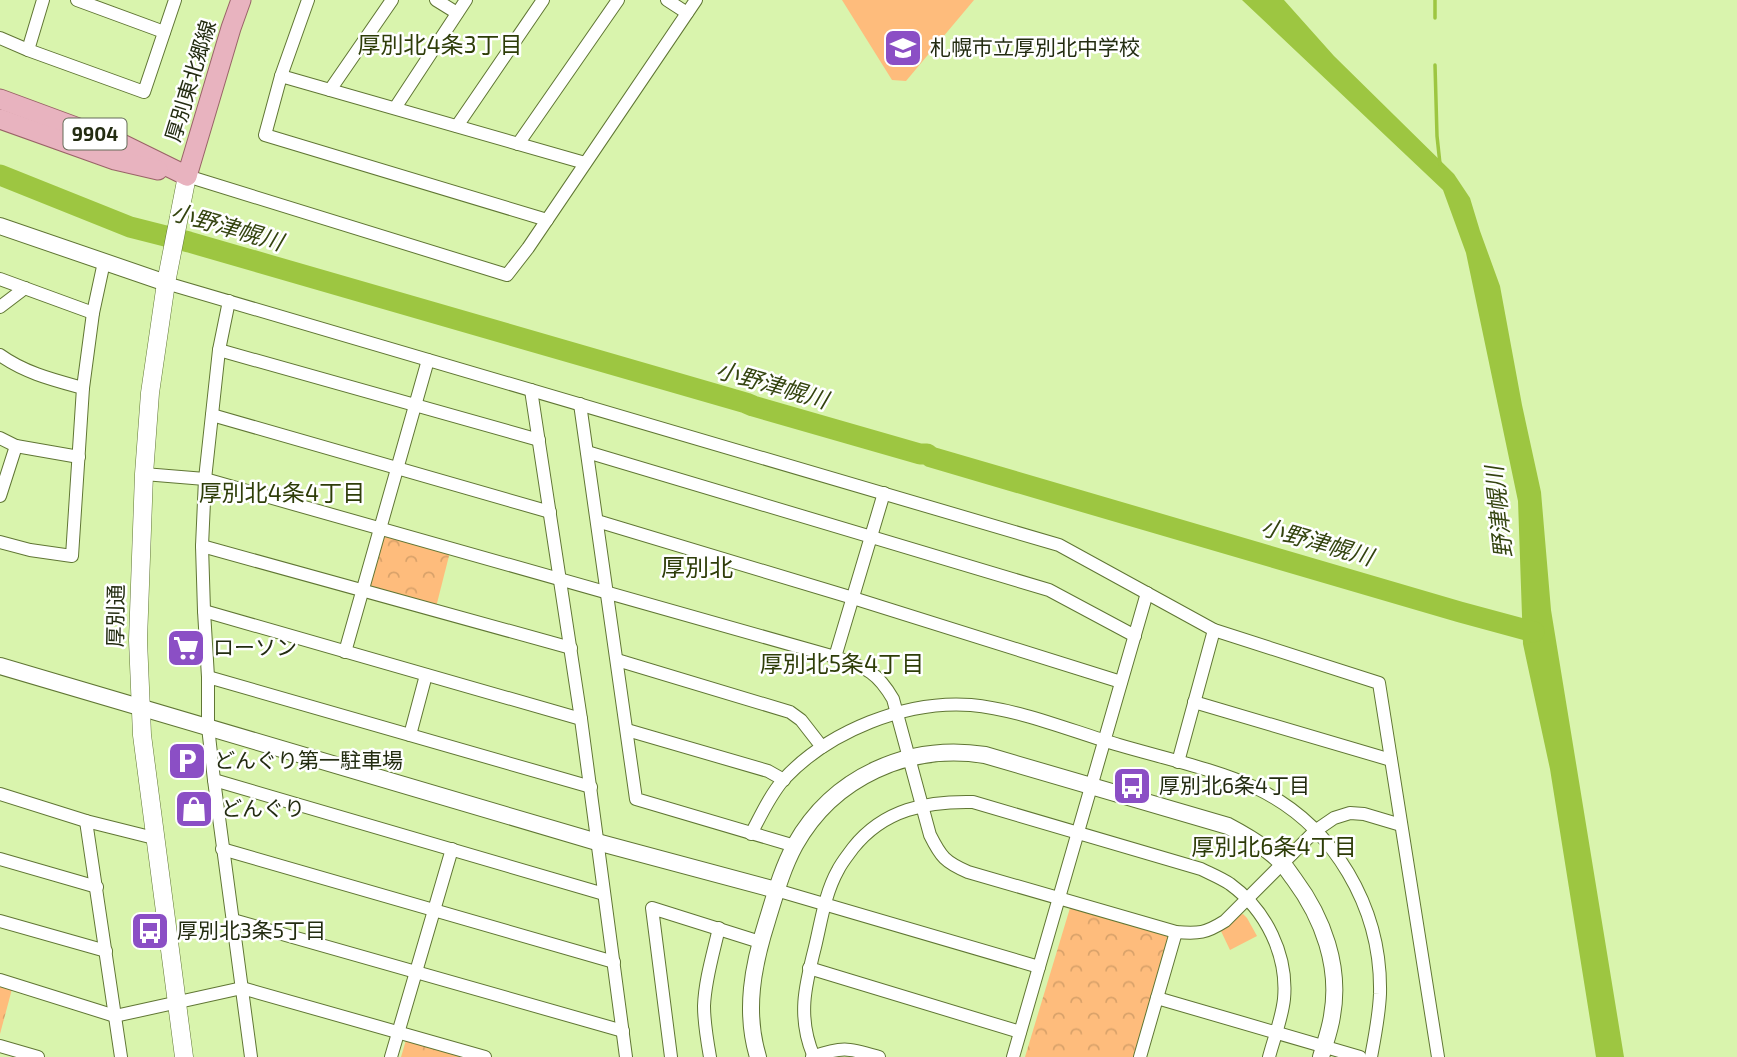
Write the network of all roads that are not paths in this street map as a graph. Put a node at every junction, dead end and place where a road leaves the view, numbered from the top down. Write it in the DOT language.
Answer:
graph roads {
  1 [pos="43,0"];
  2 [pos="76,0"];
  3 [pos="176,0"];
  4 [pos="241,0"];
  5 [pos="308,0"];
  6 [pos="392,0"];
  7 [pos="436,0"];
  8 [pos="466,0"];
  9 [pos="543,0"];
  10 [pos="618,0"];
  11 [pos="667,0"];
  12 [pos="696,0"];
  13 [pos="105,5"];
  14 [pos="457,13"];
  15 [pos="687,13"];
  16 [pos="164,32"];
  17 [pos="0,38"];
  18 [pos="28,50"];
  19 [pos="281,75"];
  20 [pos="330,90"];
  21 [pos="0,99"];
  22 [pos="395,108"];
  23 [pos="0,118"];
  24 [pos="457,126"];
  25 [pos="518,144"];
  26 [pos="585,163"];
  27 [pos="187,176"];
  28 [pos="547,219"];
  29 [pos="0,226"];
  30 [pos="104,262"];
  31 [pos="0,279"];
  32 [pos="166,283"];
  33 [pos="25,288"];
  34 [pos="229,301"];
  35 [pos="0,307"];
  36 [pos="93,313"];
  37 [pos="219,350"];
  38 [pos="0,355"];
  39 [pos="428,360"];
  40 [pos="83,388"];
  41 [pos="531,390"];
  42 [pos="580,404"];
  43 [pos="415,405"];
  44 [pos="212,415"];
  45 [pos="0,438"];
  46 [pos="539,440"];
  47 [pos="16,446"];
  48 [pos="587,452"];
  49 [pos="79,457"];
  50 [pos="397,468"];
  51 [pos="144,474"];
  52 [pos="205,479"];
  53 [pos="884,493"];
  54 [pos="0,496"];
  55 [pos="550,512"];
  56 [pos="597,521"];
  57 [pos="380,528"];
  58 [pos="871,537"];
  59 [pos="0,542"];
  60 [pos="202,546"];
  61 [pos="561,580"];
  62 [pos="363,591"];
  63 [pos="607,593"];
  64 [pos="1147,593"];
  65 [pos="853,597"];
  66 [pos="204,611"];
  67 [pos="1214,630"];
  68 [pos="1135,636"];
  69 [pos="571,648"];
  70 [pos="345,652"];
  71 [pos="835,657"];
  72 [pos="617,660"];
  73 [pos="0,666"];
  74 [pos="426,675"];
  75 [pos="208,677"];
  76 [pos="1122,682"];
  77 [pos="1194,702"];
  78 [pos="140,706"];
  79 [pos="897,713"];
  80 [pos="581,719"];
  81 [pos="208,727"];
  82 [pos="627,730"];
  83 [pos="410,735"];
  84 [pos="1105,741"];
  85 [pos="822,747"];
  86 [pos="909,758"];
  87 [pos="1391,760"];
  88 [pos="1178,762"];
  89 [pos="214,780"];
  90 [pos="784,780"];
  91 [pos="591,787"];
  92 [pos="1091,787"];
  93 [pos="0,794"];
  94 [pos="922,806"];
  95 [pos="86,821"];
  96 [pos="1401,825"];
  97 [pos="1315,831"];
  98 [pos="1077,833"];
  99 [pos="751,834"];
  100 [pos="154,838"];
  101 [pos="597,842"];
  102 [pos="794,846"];
  103 [pos="222,849"];
  104 [pos="452,849"];
  105 [pos="0,859"];
  106 [pos="1283,863"];
  107 [pos="97,887"];
  108 [pos="776,890"];
  109 [pos="604,894"];
  110 [pos="1059,899"];
  111 [pos="1247,899"];
  112 [pos="825,904"];
  113 [pos="433,911"];
  114 [pos="233,920"];
  115 [pos="0,921"];
  116 [pos="719,928"];
  117 [pos="1176,932"];
  118 [pos="760,942"];
  119 [pos="106,951"];
  120 [pos="614,962"];
  121 [pos="1039,967"];
  122 [pos="809,968"];
  123 [pos="416,973"];
  124 [pos="0,980"];
  125 [pos="242,988"];
  126 [pos="1157,998"];
  127 [pos="176,1002"];
  128 [pos="115,1016"];
  129 [pos="623,1031"];
  130 [pos="1020,1032"];
  131 [pos="1276,1032"];
  132 [pos="398,1033"];
  133 [pos="0,1046"];
  134 [pos="1322,1052"];
  135 [pos="38,1057"];
  136 [pos="121,1057"];
  137 [pos="184,1057"];
  138 [pos="252,1057"];
  139 [pos="391,1057"];
  140 [pos="483,1057"];
  141 [pos="626,1057"];
  142 [pos="671,1057"];
  143 [pos="710,1057"];
  144 [pos="758,1057"];
  145 [pos="813,1057"];
  146 [pos="879,1057"];
  147 [pos="1013,1057"];
  148 [pos="1140,1057"];
  149 [pos="1269,1057"];
  150 [pos="1360,1057"];
  151 [pos="1371,1057"];
  152 [pos="1438,1057"];
  1 -- 18 [label="street"];
  2 -- 13 [label="street"];
  3 -- 16 [label="street"];
  4 -- 27 [label="main road, 厚別東北郷線"];
  5 -- 19 [label="street"];
  6 -- 20 [label="street"];
  7 -- 14 [label="street"];
  8 -- 14 [label="street"];
  9 -- 24 [label="street"];
  10 -- 25 [label="street"];
  11 -- 15 [label="street"];
  12 -- 15 [label="street"];
  13 -- 16 [label="street"];
  14 -- 22 [label="street"];
  15 -- 26 [label="street"];
  16 -- 18 [label="street"];
  17 -- 18 [label="street"];
  19 -- 20 [label="street"];
  19 -- 28 [label="street"];
  20 -- 22 [label="street"];
  21 -- 27 [label="main road, 厚別東北郷線 / 9904"];
  22 -- 24 [label="street"];
  23 -- 27 [label="main road, 厚別東北郷線 / 9904"];
  24 -- 25 [label="street"];
  25 -- 26 [label="street"];
  26 -- 28 [label="street"];
  27 -- 28 [label="street"];
  27 -- 32 [label="main road, 厚別通"];
  29 -- 30 [label="street"];
  30 -- 32 [label="street"];
  30 -- 36 [label="street"];
  31 -- 33 [label="street"];
  32 -- 34 [label="street"];
  32 -- 51 [label="main road, 厚別通"];
  33 -- 35 [label="street"];
  33 -- 36 [label="street"];
  34 -- 37 [label="street"];
  34 -- 39 [label="street"];
  36 -- 40 [label="street"];
  37 -- 43 [label="street"];
  37 -- 44 [label="street"];
  38 -- 40 [label="street"];
  39 -- 41 [label="street"];
  39 -- 43 [label="street"];
  40 -- 49 [label="street"];
  41 -- 42 [label="street"];
  41 -- 46 [label="street"];
  42 -- 48 [label="street"];
  42 -- 53 [label="street"];
  43 -- 46 [label="street"];
  43 -- 50 [label="street"];
  44 -- 50 [label="street"];
  44 -- 52 [label="street"];
  45 -- 47 [label="street"];
  46 -- 55 [label="street"];
  47 -- 49 [label="street"];
  47 -- 54 [label="street"];
  48 -- 56 [label="street"];
  48 -- 58 [label="street"];
  49 -- 59 [label="street"];
  50 -- 55 [label="street"];
  50 -- 57 [label="street"];
  51 -- 52 [label="street"];
  51 -- 78 [label="main road, 厚別通"];
  52 -- 57 [label="street"];
  52 -- 60 [label="street"];
  53 -- 58 [label="street"];
  53 -- 64 [label="street"];
  55 -- 61 [label="street"];
  56 -- 63 [label="street"];
  56 -- 65 [label="street"];
  57 -- 61 [label="street"];
  57 -- 62 [label="street"];
  58 -- 65 [label="street"];
  58 -- 68 [label="street"];
  60 -- 62 [label="street"];
  60 -- 66 [label="street"];
  61 -- 63 [label="street"];
  61 -- 69 [label="street"];
  62 -- 69 [label="street"];
  62 -- 70 [label="street"];
  63 -- 71 [label="street"];
  63 -- 72 [label="street"];
  64 -- 67 [label="street"];
  64 -- 68 [label="street"];
  65 -- 71 [label="street"];
  65 -- 76 [label="street"];
  66 -- 70 [label="street"];
  66 -- 75 [label="street"];
  67 -- 77 [label="street"];
  67 -- 87 [label="street"];
  68 -- 76 [label="street"];
  69 -- 80 [label="street"];
  70 -- 74 [label="street"];
  71 -- 79 [label="street"];
  72 -- 82 [label="street"];
  72 -- 85 [label="street"];
  73 -- 78 [label="street"];
  74 -- 80 [label="street"];
  74 -- 83 [label="street"];
  75 -- 81 [label="street"];
  75 -- 83 [label="street"];
  76 -- 84 [label="street"];
  77 -- 87 [label="street"];
  77 -- 88 [label="street"];
  78 -- 81 [label="street"];
  78 -- 100 [label="main road, 厚別通"];
  79 -- 84 [label="street"];
  79 -- 85 [label="street"];
  79 -- 86 [label="street"];
  80 -- 91 [label="street"];
  81 -- 89 [label="street"];
  81 -- 101 [label="street"];
  82 -- 90 [label="street"];
  82 -- 99 [label="street"];
  83 -- 91 [label="street"];
  84 -- 88 [label="street"];
  84 -- 92 [label="street"];
  85 -- 90 [label="street"];
  86 -- 92 [label="street"];
  86 -- 94 [label="street"];
  86 -- 102 [label="street"];
  87 -- 96 [label="street"];
  88 -- 97 [label="street"];
  89 -- 103 [label="street"];
  89 -- 104 [label="street"];
  90 -- 99 [label="street"];
  91 -- 101 [label="street"];
  92 -- 98 [label="street"];
  92 -- 106 [label="street"];
  93 -- 95 [label="street"];
  94 -- 98 [label="street"];
  94 -- 110 [label="street"];
  94 -- 112 [label="street"];
  95 -- 100 [label="street"];
  95 -- 107 [label="street"];
  96 -- 97 [label="street"];
  96 -- 152 [label="street"];
  97 -- 106 [label="street"];
  97 -- 151 [label="street"];
  98 -- 110 [label="street"];
  98 -- 111 [label="street"];
  99 -- 102 [label="street"];
  100 -- 127 [label="main road, 厚別通"];
  101 -- 108 [label="street"];
  101 -- 109 [label="street"];
  102 -- 108 [label="street"];
  103 -- 113 [label="street"];
  103 -- 114 [label="street"];
  104 -- 109 [label="street"];
  104 -- 113 [label="street"];
  105 -- 107 [label="street"];
  106 -- 111 [label="street"];
  106 -- 134 [label="street"];
  107 -- 119 [label="street"];
  108 -- 112 [label="street"];
  108 -- 118 [label="street"];
  109 -- 120 [label="street"];
  110 -- 117 [label="street"];
  110 -- 121 [label="street"];
  111 -- 117 [label="street"];
  111 -- 131 [label="street"];
  112 -- 121 [label="street"];
  112 -- 122 [label="street"];
  113 -- 120 [label="street"];
  113 -- 123 [label="street"];
  114 -- 123 [label="street"];
  114 -- 125 [label="street"];
  115 -- 119 [label="street"];
  116 -- 118 [label="street"];
  116 -- 142 [label="street"];
  116 -- 143 [label="street"];
  117 -- 126 [label="street"];
  118 -- 144 [label="street"];
  119 -- 128 [label="street"];
  120 -- 129 [label="street"];
  121 -- 130 [label="street"];
  122 -- 130 [label="street"];
  122 -- 145 [label="street"];
  123 -- 129 [label="street"];
  123 -- 132 [label="street"];
  124 -- 128 [label="street"];
  125 -- 127 [label="street"];
  125 -- 132 [label="street"];
  125 -- 138 [label="street"];
  126 -- 131 [label="street"];
  126 -- 148 [label="street"];
  127 -- 128 [label="street"];
  127 -- 137 [label="main road, 厚別通"];
  128 -- 136 [label="street"];
  129 -- 141 [label="street"];
  130 -- 147 [label="street"];
  131 -- 134 [label="street"];
  131 -- 149 [label="street"];
  132 -- 139 [label="street"];
  132 -- 140 [label="street"];
  133 -- 135 [label="street"];
  134 -- 150 [label="street"];
  145 -- 146 [label="street"];
}
